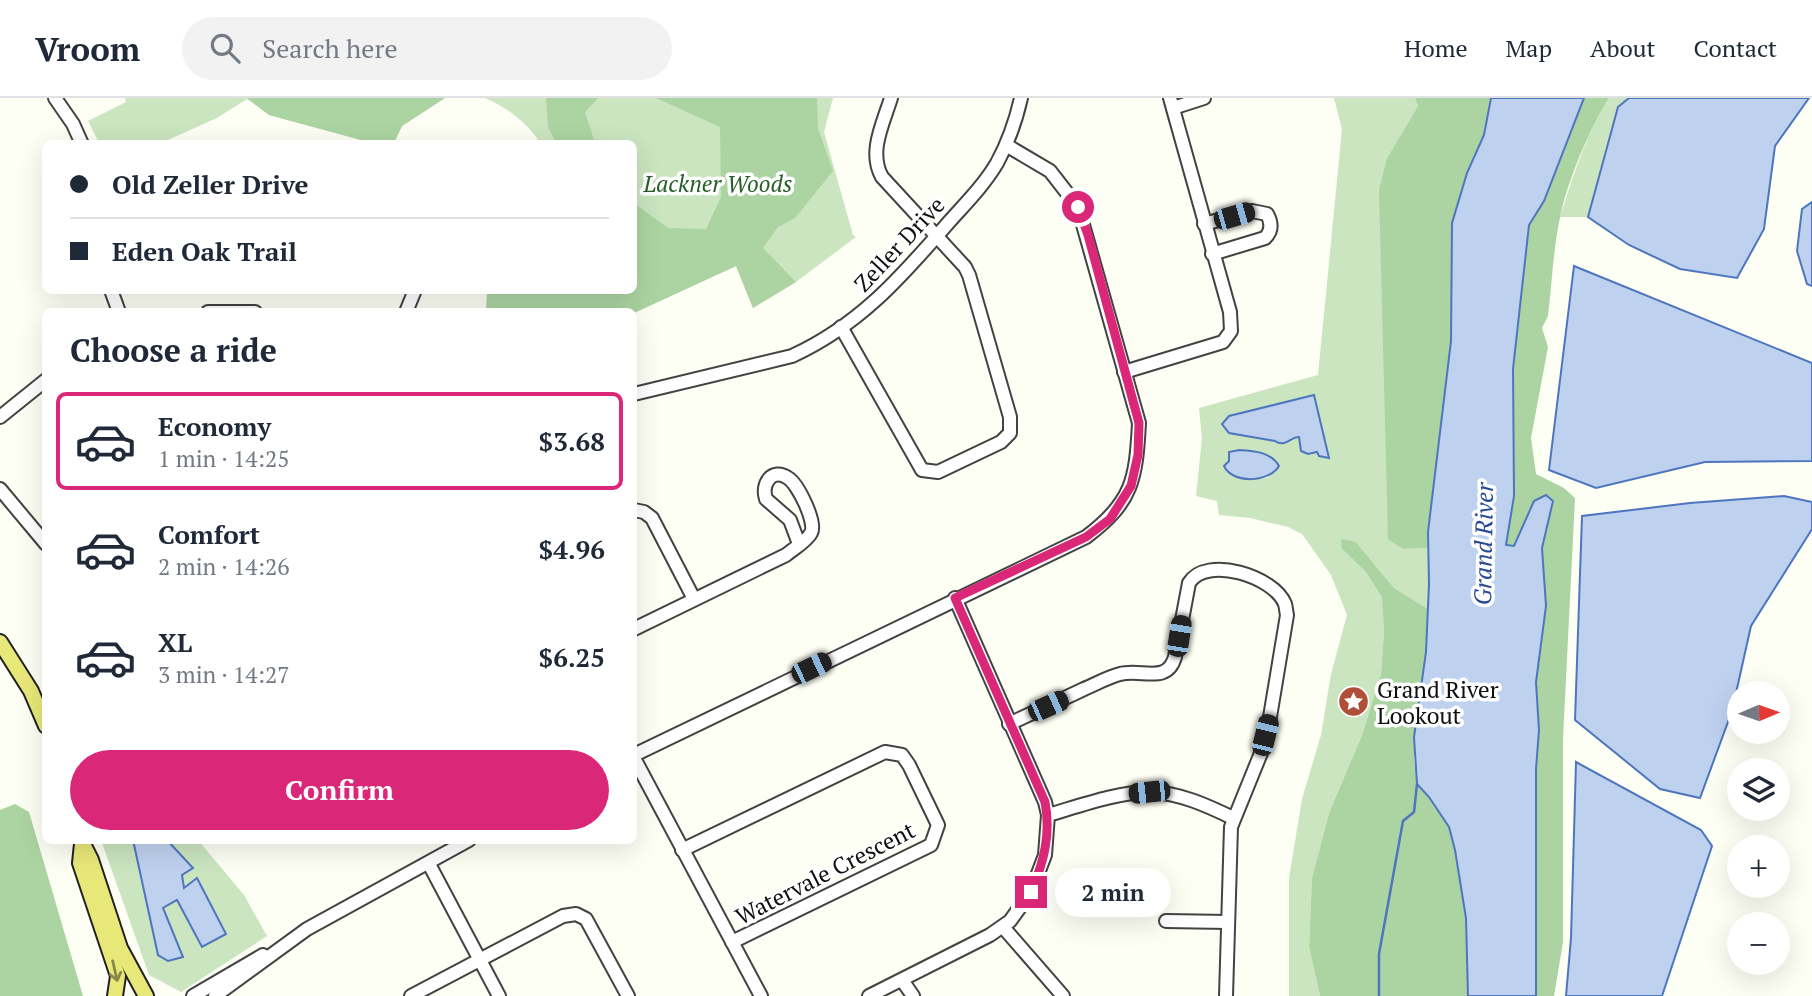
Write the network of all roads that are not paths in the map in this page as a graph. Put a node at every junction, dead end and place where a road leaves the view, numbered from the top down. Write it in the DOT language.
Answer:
graph roads {
  1 [pos="55,98"];
  2 [pos="891,98"];
  3 [pos="1021,98"];
  4 [pos="1204,98"];
  5 [pos="1171,103"];
  6 [pos="80,140"];
  7 [pos="1006,145"];
  8 [pos="1204,224"];
  9 [pos="936,237"];
  10 [pos="1212,254"];
  11 [pos="841,327"];
  12 [pos="1124,372"];
  13 [pos="42,383"];
  14 [pos="637,393"];
  15 [pos="0,417"];
  16 [pos="0,489"];
  17 [pos="637,511"];
  18 [pos="42,538"];
  19 [pos="799,544"];
  20 [pos="955,598"];
  21 [pos="694,599"];
  22 [pos="637,628"];
  23 [pos="0,642"];
  24 [pos="42,716"];
  25 [pos="1009,724"];
  26 [pos="637,756"];
  27 [pos="637,763"];
  28 [pos="1048,815"];
  29 [pos="1233,818"];
  30 [pos="81,844"];
  31 [pos="83,844"];
  32 [pos="462,844"];
  33 [pos="682,850"];
  34 [pos="429,864"];
  35 [pos="1166,921"];
  36 [pos="1228,922"];
  37 [pos="1003,927"];
  38 [pos="732,942"];
  39 [pos="286,944"];
  40 [pos="480,959"];
  41 [pos="902,980"];
  42 [pos="115,996"];
  43 [pos="146,996"];
  44 [pos="193,996"];
  45 [pos="215,996"];
  46 [pos="411,996"];
  47 [pos="499,996"];
  48 [pos="628,996"];
  49 [pos="761,996"];
  50 [pos="869,996"];
  51 [pos="913,996"];
  52 [pos="1063,996"];
  53 [pos="1226,996"];
  1 -- 6 [label="street"];
  2 -- 9 [label="street"];
  3 -- 7 [label="street, Zeller Drive"];
  4 -- 5 [label="street"];
  5 -- 8 [label="street"];
  7 -- 9 [label="street, Zeller Drive"];
  7 -- 12 [label="street"];
  8 -- 10 [label="street"];
  8 -- 10 [label="street"];
  9 -- 11 [label="street, Zeller Drive"];
  9 -- 11 [label="street"];
  10 -- 12 [label="street"];
  11 -- 14 [label="street, Zeller Drive"];
  12 -- 20 [label="street"];
  13 -- 15 [label="street"];
  16 -- 18 [label="street"];
  17 -- 21 [label="street"];
  19 -- 19 [label="street"];
  19 -- 21 [label="street"];
  20 -- 25 [label="street"];
  20 -- 26 [label="street"];
  21 -- 22 [label="street"];
  23 -- 24 [label="main road"];
  25 -- 28 [label="street"];
  25 -- 29 [label="street"];
  27 -- 33 [label="street"];
  28 -- 29 [label="street"];
  28 -- 37 [label="street"];
  29 -- 36 [label="street"];
  30 -- 42 [label="main road, one-way"];
  31 -- 43 [label="main road"];
  32 -- 34 [label="street"];
  33 -- 38 [label="street"];
  33 -- 38 [label="street, Watervale Crescent"];
  34 -- 39 [label="street"];
  34 -- 40 [label="street"];
  35 -- 36 [label="street"];
  36 -- 53 [label="street"];
  37 -- 41 [label="street"];
  37 -- 52 [label="street"];
  38 -- 49 [label="street"];
  39 -- 44 [label="street"];
  39 -- 45 [label="street"];
  40 -- 46 [label="street"];
  40 -- 47 [label="street"];
  40 -- 48 [label="street"];
  41 -- 50 [label="street"];
  41 -- 51 [label="street"];
}
